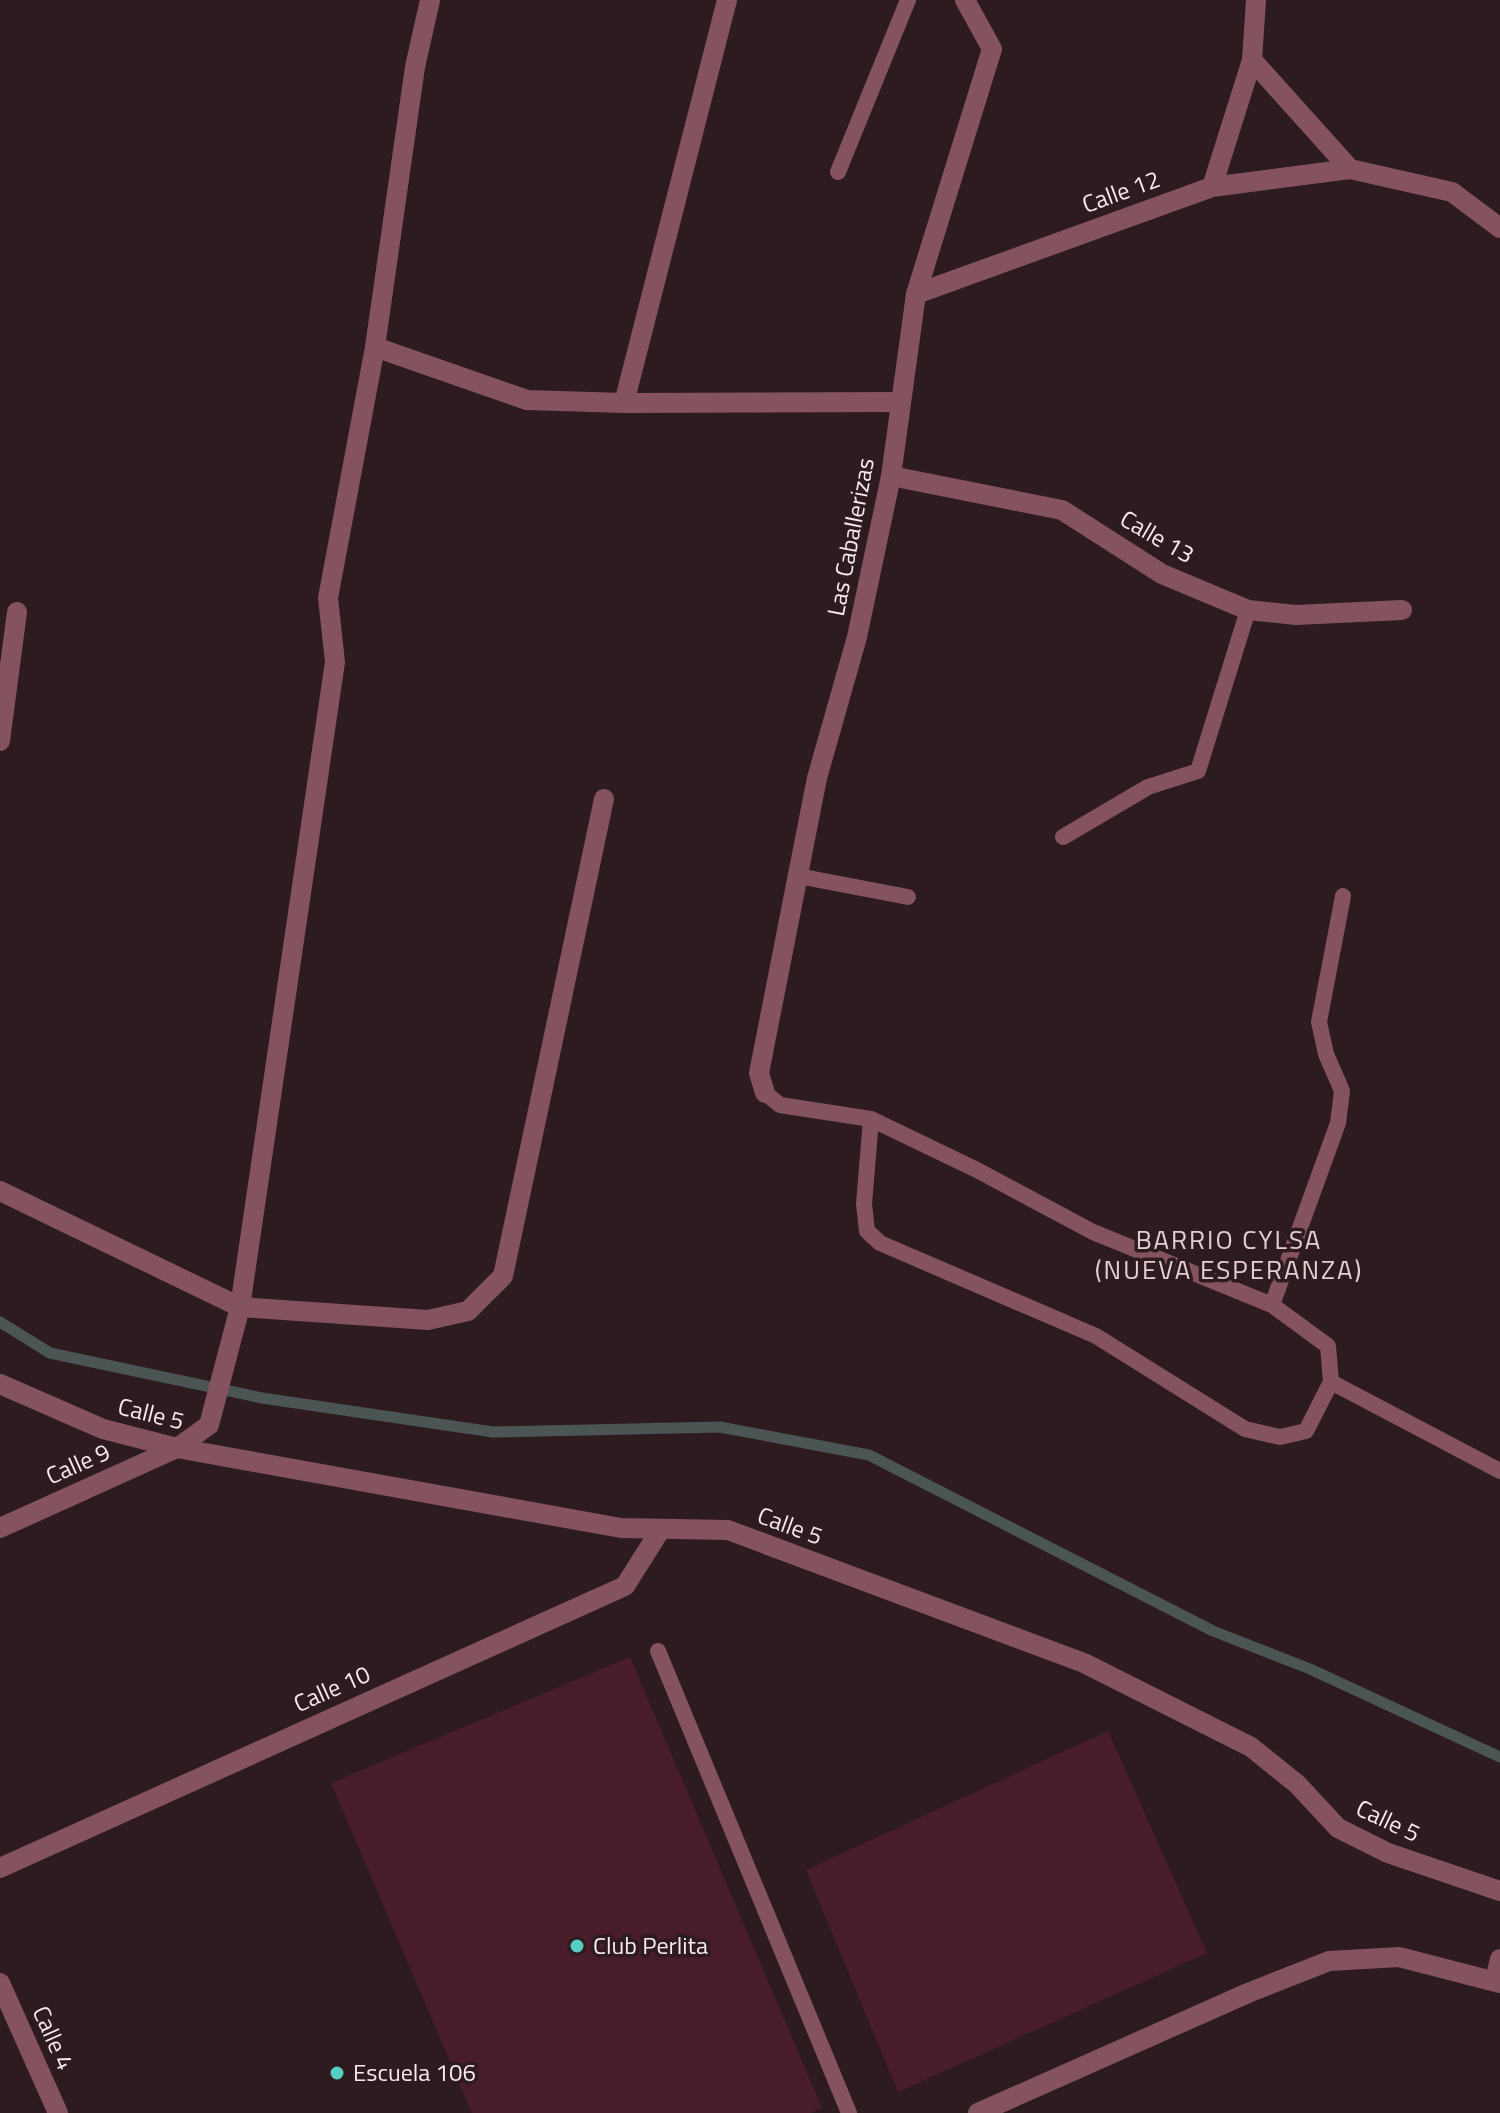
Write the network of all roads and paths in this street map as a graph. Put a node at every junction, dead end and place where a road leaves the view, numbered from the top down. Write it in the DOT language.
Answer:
graph roads {
  1 [pos="430,0"];
  2 [pos="727,0"];
  3 [pos="908,0"];
  4 [pos="965,0"];
  5 [pos="1256,0"];
  6 [pos="1252,60"];
  7 [pos="1350,169"];
  8 [pos="838,172"];
  9 [pos="1212,187"];
  10 [pos="1500,228"];
  11 [pos="916,294"];
  12 [pos="375,347"];
  13 [pos="900,402"];
  14 [pos="624,403"];
  15 [pos="891,476"];
  16 [pos="1248,610"];
  17 [pos="1402,610"];
  18 [pos="17,612"];
  19 [pos="0,741"];
  20 [pos="604,799"];
  21 [pos="1063,837"];
  22 [pos="798,876"];
  23 [pos="1343,896"];
  24 [pos="908,897"];
  25 [pos="765,1093"];
  26 [pos="871,1119"];
  27 [pos="0,1191"];
  28 [pos="1272,1305"];
  29 [pos="240,1307"];
  30 [pos="1331,1382"];
  31 [pos="0,1384"];
  32 [pos="177,1448"];
  33 [pos="1500,1471"];
  34 [pos="0,1528"];
  35 [pos="661,1529"];
  36 [pos="658,1651"];
  37 [pos="0,1868"];
  38 [pos="1500,1891"];
  39 [pos="1500,1959"];
  40 [pos="1497,1982"];
  41 [pos="0,1983"];
  42 [pos="58,2113"];
  43 [pos="849,2113"];
  44 [pos="978,2113"];
  1 -- 12 [label="street, Calle 9"];
  2 -- 14 [label="street"];
  3 -- 8 [label="lane"];
  4 -- 11 [label="street, Las Caballerizas"];
  5 -- 6 [label="street"];
  6 -- 7 [label="street"];
  6 -- 9 [label="street"];
  7 -- 9 [label="street, Calle 12"];
  7 -- 10 [label="street"];
  9 -- 11 [label="street, Calle 12"];
  11 -- 13 [label="street, Las Caballerizas"];
  12 -- 14 [label="street"];
  12 -- 29 [label="street, Calle 9"];
  13 -- 14 [label="street"];
  13 -- 15 [label="street, Las Caballerizas"];
  15 -- 16 [label="street, Calle 13"];
  15 -- 22 [label="street, Las Caballerizas"];
  16 -- 17 [label="street, Calle 13"];
  16 -- 21 [label="lane"];
  18 -- 19 [label="street"];
  20 -- 29 [label="street"];
  22 -- 24 [label="lane"];
  22 -- 25 [label="street, Las Caballerizas"];
  23 -- 28 [label="lane"];
  25 -- 26 [label="lane"];
  26 -- 28 [label="lane"];
  26 -- 30 [label="lane"];
  27 -- 29 [label="street"];
  28 -- 30 [label="lane"];
  29 -- 32 [label="street, Calle 9"];
  30 -- 33 [label="lane"];
  31 -- 32 [label="street, Calle 5"];
  32 -- 34 [label="street, Calle 9"];
  32 -- 35 [label="street, Calle 5"];
  35 -- 37 [label="street, Calle 10"];
  35 -- 38 [label="street, Calle 5"];
  36 -- 43 [label="lane"];
  39 -- 40 [label="street"];
  40 -- 44 [label="street"];
  41 -- 42 [label="street, Calle 4"];
}
